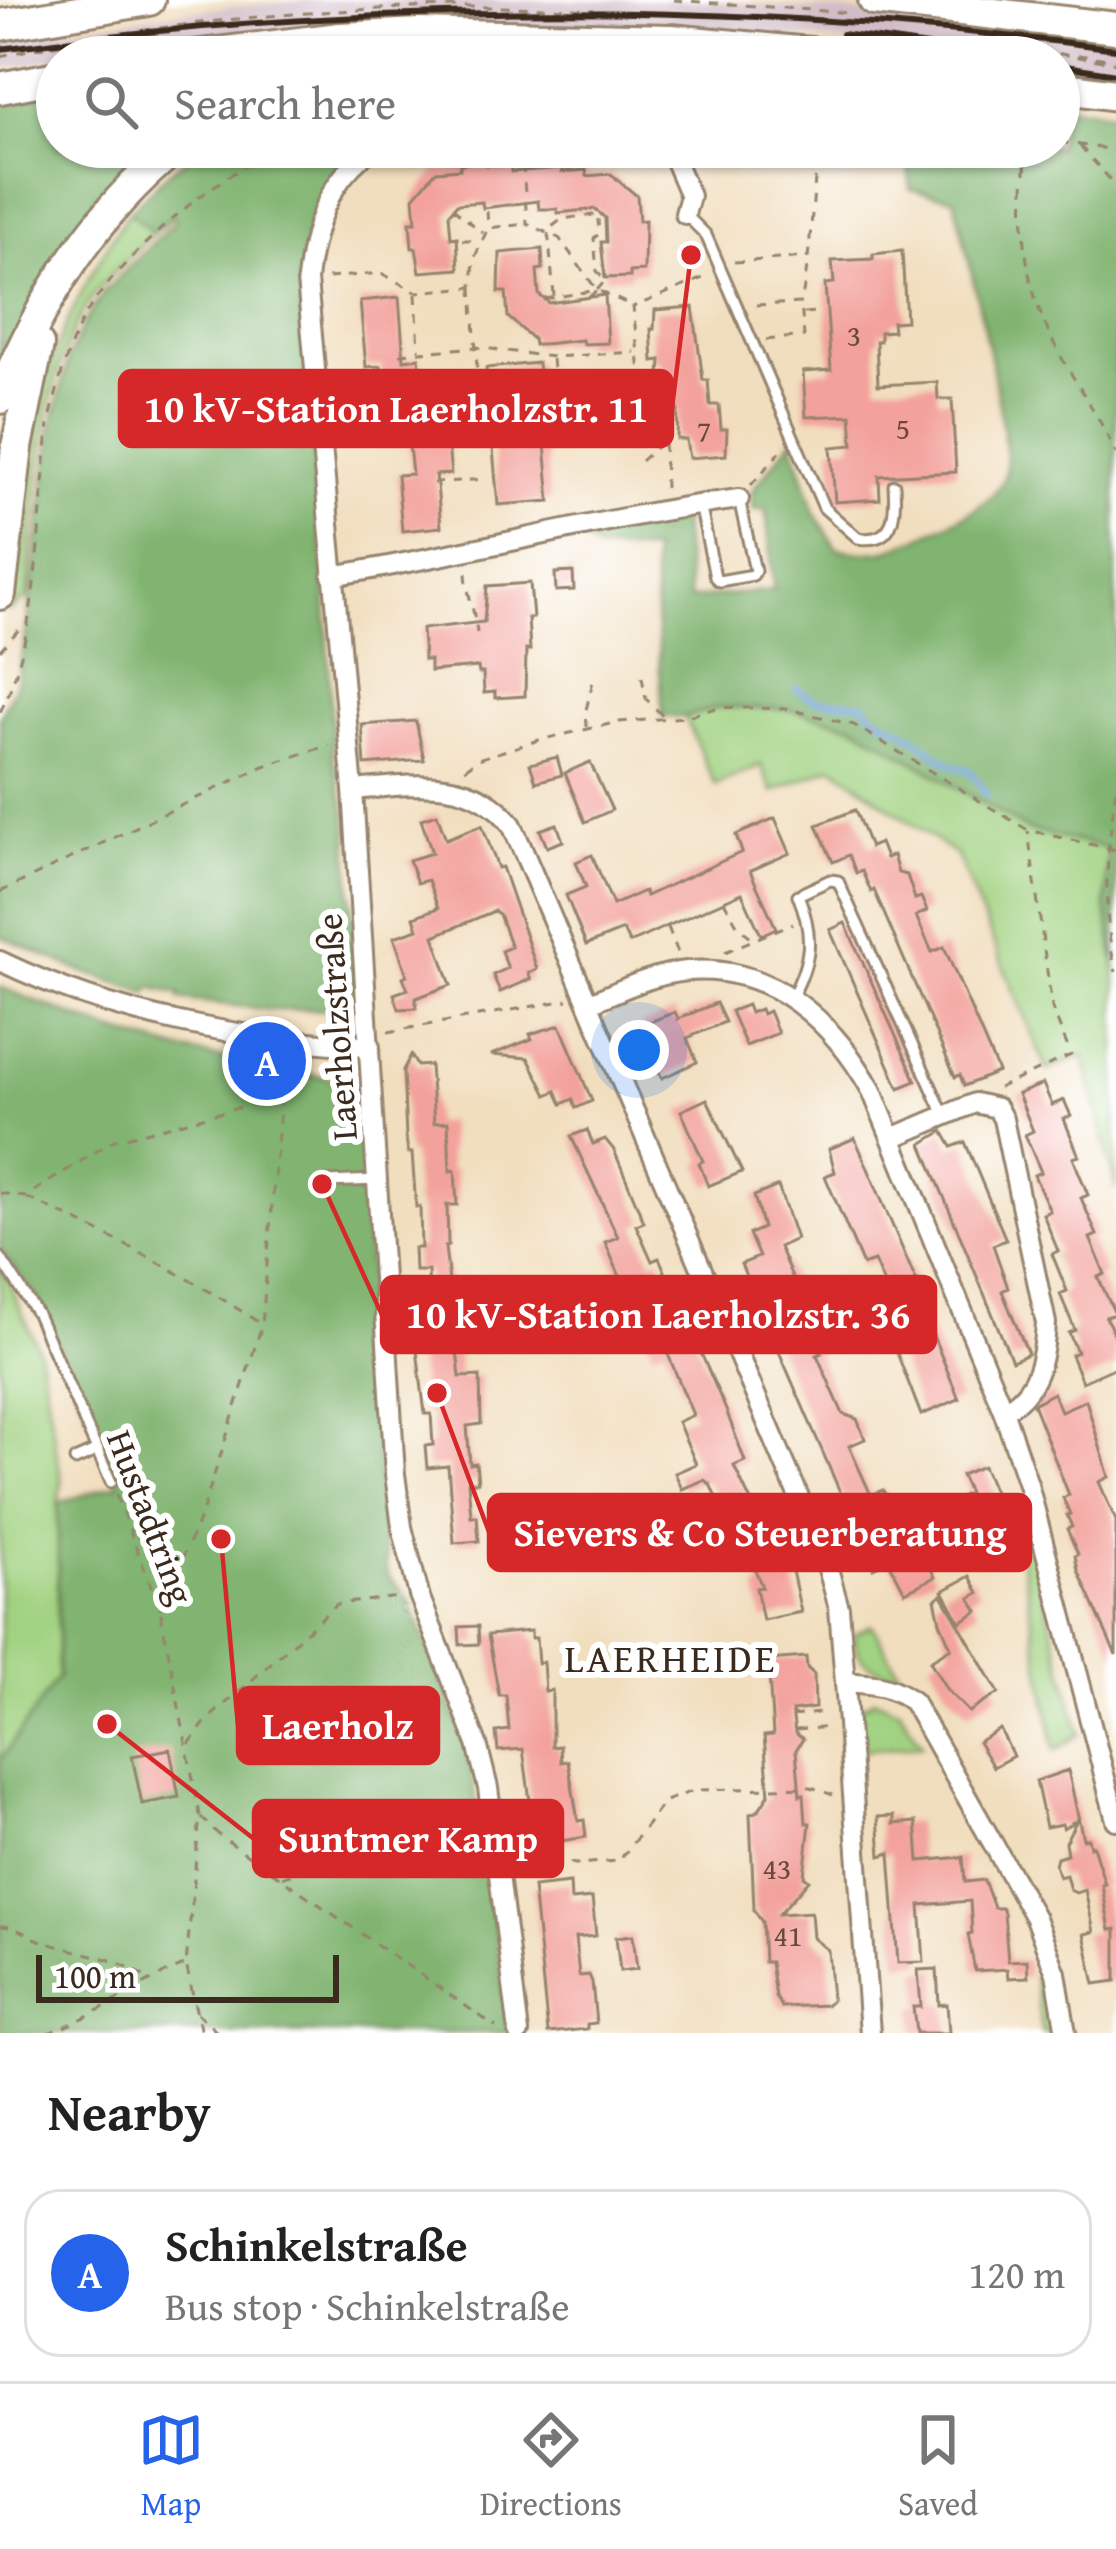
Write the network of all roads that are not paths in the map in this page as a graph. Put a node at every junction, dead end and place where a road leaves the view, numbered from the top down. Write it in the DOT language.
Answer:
graph roads {
  1 [pos="149,0"];
  2 [pos="874,0"];
  3 [pos="0,25"];
  4 [pos="1116,28"];
  5 [pos="507,35"];
  6 [pos="451,36"];
  7 [pos="502,36"];
  8 [pos="540,36"];
  9 [pos="36,81"];
  10 [pos="0,88"];
  11 [pos="1080,90"];
  12 [pos="1116,95"];
  13 [pos="150,168"];
  14 [pos="350,168"];
  15 [pos="678,168"];
  16 [pos="685,214"];
  17 [pos="47,296"];
  18 [pos="0,398"];
  19 [pos="894,485"];
  20 [pos="740,499"];
  21 [pos="700,504"];
  22 [pos="332,576"];
  23 [pos="0,594"];
  24 [pos="353,790"];
  25 [pos="0,961"];
  26 [pos="791,998"];
  27 [pos="588,1000"];
  28 [pos="370,1041"];
  29 [pos="944,1115"];
  30 [pos="892,1138"];
  31 [pos="379,1180"];
  32 [pos="328,1182"];
  33 [pos="0,1257"];
  34 [pos="1003,1410"];
  35 [pos="98,1450"];
  36 [pos="75,1460"];
  37 [pos="111,1482"];
  38 [pos="844,1682"];
  39 [pos="1116,1820"];
  40 [pos="511,2032"];
  41 [pos="870,2033"];
  42 [pos="1066,2033"];
  1 -- 3 [label="highway"];
  2 -- 4 [label="highway"];
  5 -- 6 [label="highway"];
  5 -- 7 [label="highway"];
  5 -- 8 [label="highway"];
  9 -- 10 [label="highway"];
  11 -- 12 [label="highway"];
  13 -- 17 [label="highway"];
  14 -- 22 [label="street, Laerholzstraße"];
  15 -- 16 [label="street"];
  16 -- 19 [label="lane"];
  17 -- 18 [label="highway"];
  17 -- 23 [label="highway"];
  20 -- 21 [label="street"];
  20 -- 21 [label="lane"];
  21 -- 22 [label="street"];
  22 -- 24 [label="street, Laerholzstraße"];
  24 -- 27 [label="street"];
  24 -- 28 [label="street, Laerholzstraße"];
  25 -- 28 [label="street"];
  26 -- 27 [label="street"];
  26 -- 29 [label="lane"];
  26 -- 30 [label="street"];
  27 -- 38 [label="street"];
  28 -- 31 [label="street, Laerholzstraße"];
  29 -- 30 [label="street"];
  29 -- 34 [label="street"];
  30 -- 34 [label="street"];
  31 -- 32 [label="lane"];
  31 -- 40 [label="street, Laerholzstraße"];
  33 -- 35 [label="lane, Hustadtring"];
  34 -- 39 [label="street"];
  35 -- 36 [label="lane"];
  35 -- 37 [label="lane, Hustadtring"];
  38 -- 41 [label="street"];
  38 -- 42 [label="street"];
}
